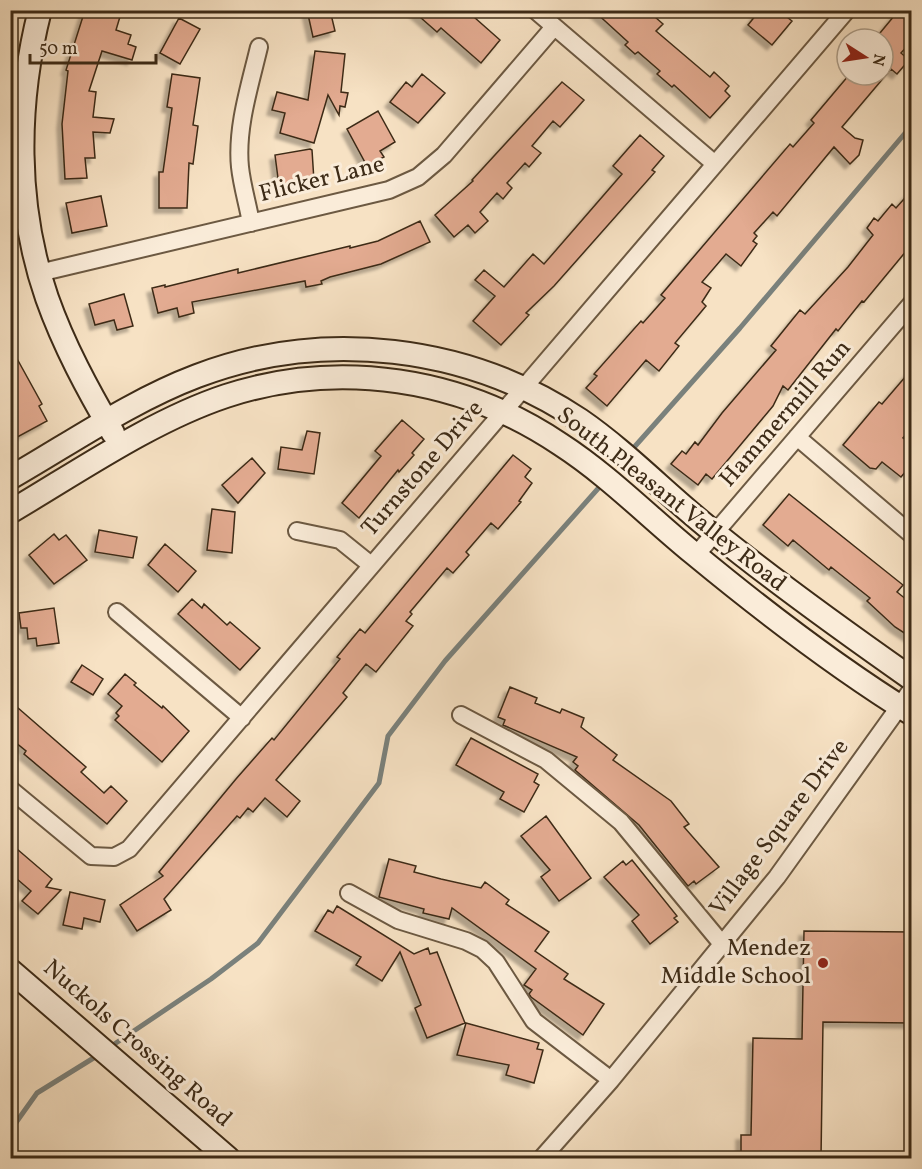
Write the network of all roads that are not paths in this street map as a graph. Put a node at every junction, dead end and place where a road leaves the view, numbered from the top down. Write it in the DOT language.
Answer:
graph roads {
  1 [pos="39,10"];
  2 [pos="535,10"];
  3 [pos="847,10"];
  4 [pos="554,27"];
  5 [pos="259,47"];
  6 [pos="17,101"];
  7 [pos="715,164"];
  8 [pos="251,223"];
  9 [pos="39,273"];
  10 [pos="912,303"];
  11 [pos="524,388"];
  12 [pos="504,411"];
  13 [pos="106,422"];
  14 [pos="797,437"];
  15 [pos="121,447"];
  16 [pos="10,478"];
  17 [pos="10,512"];
  18 [pos="297,531"];
  19 [pos="715,533"];
  20 [pos="912,535"];
  21 [pos="696,555"];
  22 [pos="371,565"];
  23 [pos="117,612"];
  24 [pos="912,679"];
  25 [pos="907,703"];
  26 [pos="461,715"];
  27 [pos="242,718"];
  28 [pos="10,789"];
  29 [pos="350,893"];
  30 [pos="722,944"];
  31 [pos="10,970"];
  32 [pos="611,1080"];
  33 [pos="228,1158"];
  34 [pos="542,1158"];
  1 -- 6 [label="main road"];
  2 -- 4 [label="street"];
  3 -- 7 [label="street, Turnstone Drive"];
  4 -- 7 [label="street"];
  4 -- 8 [label="street, Flicker Lane"];
  5 -- 8 [label="street"];
  6 -- 9 [label="main road"];
  7 -- 11 [label="street, Turnstone Drive"];
  8 -- 9 [label="street, Flicker Lane"];
  9 -- 13 [label="main road"];
  10 -- 14 [label="street, Hammermill Run"];
  11 -- 12 [label="street, Turnstone Drive"];
  11 -- 13 [label="main road, South Pleasant Valley Road"];
  11 -- 19 [label="main road, South Pleasant Valley Road"];
  12 -- 15 [label="main road, South Pleasant Valley Road"];
  12 -- 21 [label="main road, South Pleasant Valley Road"];
  12 -- 22 [label="street, Turnstone Drive"];
  13 -- 15 [label="main road"];
  13 -- 16 [label="main road, South Pleasant Valley Road"];
  14 -- 19 [label="street, Hammermill Run"];
  14 -- 20 [label="street"];
  15 -- 17 [label="main road, South Pleasant Valley Road"];
  18 -- 22 [label="street"];
  19 -- 21 [label="street, Hammermill Run"];
  19 -- 24 [label="main road, South Pleasant Valley Road"];
  21 -- 25 [label="main road, South Pleasant Valley Road"];
  22 -- 27 [label="street, Turnstone Drive"];
  23 -- 27 [label="street"];
  25 -- 30 [label="street, Village Square Drive"];
  26 -- 30 [label="street"];
  27 -- 28 [label="street, Turnstone Drive"];
  29 -- 32 [label="street"];
  30 -- 32 [label="street, Village Square Drive"];
  31 -- 33 [label="main road, Nuckols Crossing Road"];
  32 -- 34 [label="street, Village Square Drive"];
}
